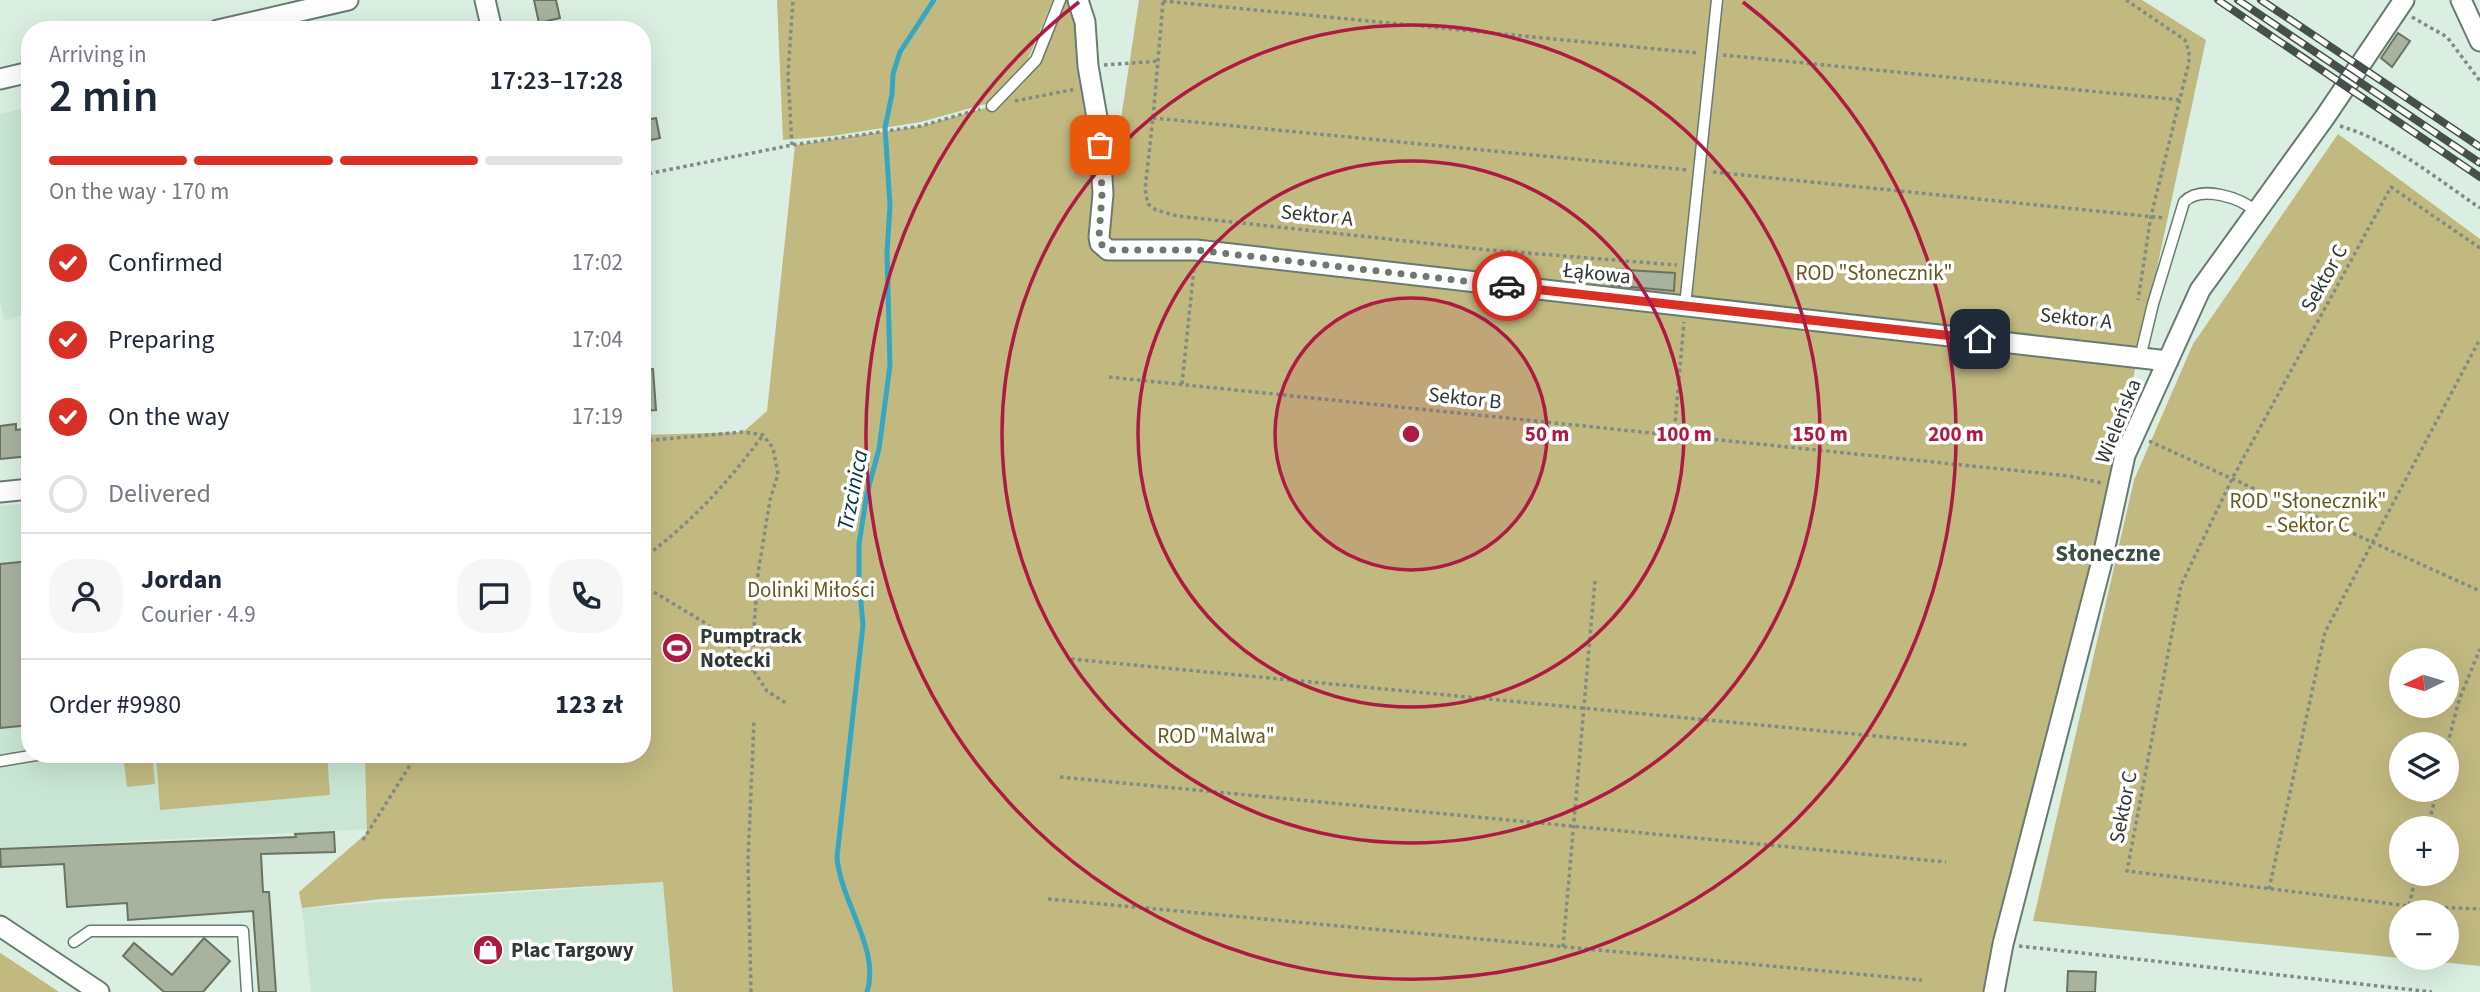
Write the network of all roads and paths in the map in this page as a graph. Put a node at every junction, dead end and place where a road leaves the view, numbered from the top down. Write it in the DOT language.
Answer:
graph roads {
  1 [pos="348,0"];
  2 [pos="485,0"];
  3 [pos="793,0"];
  4 [pos="1060,0"];
  5 [pos="1078,0"];
  6 [pos="1717,0"];
  7 [pos="2126,0"];
  8 [pos="2461,0"];
  9 [pos="1163,1"];
  10 [pos="2401,4"];
  11 [pos="257,21"];
  12 [pos="490,21"];
  13 [pos="2480,41"];
  14 [pos="1711,54"];
  15 [pos="1158,61"];
  16 [pos="1088,66"];
  17 [pos="21,74"];
  18 [pos="0,79"];
  19 [pos="2480,80"];
  20 [pos="1091,86"];
  21 [pos="2181,100"];
  22 [pos="992,106"];
  23 [pos="2325,117"];
  24 [pos="1153,118"];
  25 [pos="792,145"];
  26 [pos="1699,171"];
  27 [pos="651,173"];
  28 [pos="2480,208"];
  29 [pos="2257,212"];
  30 [pos="2151,216"];
  31 [pos="2480,248"];
  32 [pos="1689,266"];
  33 [pos="1191,288"];
  34 [pos="2138,302"];
  35 [pos="1685,306"];
  36 [pos="2480,340"];
  37 [pos="2140,358"];
  38 [pos="2168,361"];
  39 [pos="1109,376"];
  40 [pos="1182,384"];
  41 [pos="2134,434"];
  42 [pos="763,435"];
  43 [pos="1674,435"];
  44 [pos="651,440"];
  45 [pos="2232,479"];
  46 [pos="2118,486"];
  47 [pos="21,490"];
  48 [pos="0,492"];
  49 [pos="2372,542"];
  50 [pos="651,552"];
  51 [pos="1595,580"];
  52 [pos="651,590"];
  53 [pos="2480,591"];
  54 [pos="2480,649"];
  55 [pos="1071,659"];
  56 [pos="754,671"];
  57 [pos="786,703"];
  58 [pos="1584,708"];
  59 [pos="754,721"];
  60 [pos="2451,732"];
  61 [pos="1969,746"];
  62 [pos="21,758"];
  63 [pos="0,761"];
  64 [pos="411,763"];
  65 [pos="1060,776"];
  66 [pos="1573,826"];
  67 [pos="363,840"];
  68 [pos="1946,862"];
  69 [pos="2269,888"];
  70 [pos="1048,899"];
  71 [pos="2389,903"];
  72 [pos="2459,908"];
  73 [pos="2480,909"];
  74 [pos="0,926"];
  75 [pos="74,942"];
  76 [pos="2003,944"];
  77 [pos="1563,947"];
  78 [pos="1922,980"];
  79 [pos="99,992"];
  80 [pos="247,992"];
  81 [pos="751,992"];
  82 [pos="1994,992"];
  83 [pos="2432,992"];
  1 -- 11 [label="street"];
  2 -- 12 [label="street"];
  3 -- 25 [label="path"];
  4 -- 22 [label="lane"];
  5 -- 16 [label="street, Łąkowa"];
  6 -- 14 [label="lane"];
  7 -- 21 [label="path, Sektor A"];
  8 -- 13 [label="street"];
  9 -- 14 [label="path"];
  9 -- 15 [label="path, Sektor A"];
  10 -- 19 [label="path"];
  10 -- 23 [label="street, Wieleńska"];
  14 -- 21 [label="path"];
  14 -- 26 [label="lane"];
  15 -- 16 [label="path"];
  15 -- 24 [label="path, Sektor A"];
  16 -- 20 [label="street, Łąkowa"];
  17 -- 18 [label="street"];
  20 -- 22 [label="path"];
  20 -- 35 [label="street, Łąkowa"];
  21 -- 30 [label="path, Sektor A"];
  22 -- 25 [label="path"];
  23 -- 28 [label="path"];
  23 -- 29 [label="street, Wieleńska"];
  24 -- 26 [label="path"];
  24 -- 32 [label="path, Sektor A"];
  25 -- 27 [label="path"];
  26 -- 30 [label="path"];
  26 -- 32 [label="lane"];
  29 -- 37 [label="lane"];
  29 -- 38 [label="street, Wieleńska"];
  30 -- 34 [label="path, Sektor A"];
  31 -- 45 [label="path, Sektor C"];
  32 -- 35 [label="lane"];
  33 -- 40 [label="path"];
  35 -- 37 [label="street, Łąkowa"];
  35 -- 43 [label="path"];
  36 -- 49 [label="path"];
  37 -- 38 [label="street, Łąkowa"];
  38 -- 41 [label="street, Wieleńska"];
  39 -- 40 [label="path, Sektor B"];
  40 -- 43 [label="path, Sektor B"];
  41 -- 45 [label="path"];
  41 -- 46 [label="street, Wieleńska"];
  42 -- 44 [label="path"];
  42 -- 50 [label="path"];
  42 -- 56 [label="path"];
  43 -- 46 [label="path, Sektor B"];
  45 -- 49 [label="path"];
  45 -- 69 [label="path, Sektor C"];
  46 -- 76 [label="street, Wieleńska"];
  47 -- 48 [label="street"];
  49 -- 53 [label="path"];
  49 -- 69 [label="path"];
  51 -- 58 [label="path"];
  52 -- 56 [label="path"];
  54 -- 60 [label="path"];
  55 -- 58 [label="path"];
  56 -- 57 [label="path"];
  58 -- 61 [label="path"];
  58 -- 66 [label="path"];
  59 -- 81 [label="path"];
  62 -- 63 [label="lane"];
  64 -- 67 [label="path"];
  65 -- 66 [label="path"];
  66 -- 68 [label="path"];
  66 -- 77 [label="path"];
  69 -- 71 [label="path, Sektor C"];
  70 -- 77 [label="path"];
  72 -- 73 [label="path, Sektor C"];
  74 -- 79 [label="street"];
  75 -- 80 [label="lane"];
  76 -- 82 [label="street, Wieleńska"];
  76 -- 83 [label="path"];
  77 -- 78 [label="path"];
}
